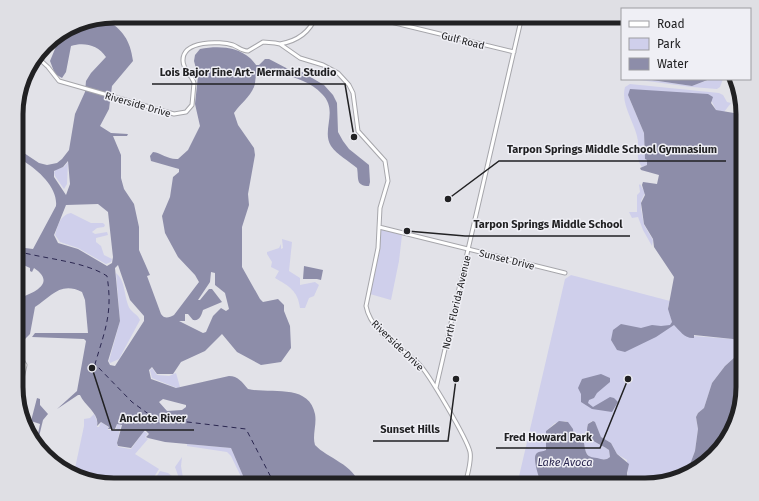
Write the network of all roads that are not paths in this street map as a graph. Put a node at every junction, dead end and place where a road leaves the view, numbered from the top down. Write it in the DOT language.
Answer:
graph roads {
  1 [pos="312,23"];
  2 [pos="395,23"];
  3 [pos="520,23"];
  4 [pos="280,44"];
  5 [pos="514,52"];
  6 [pos="41,61"];
  7 [pos="379,227"];
  8 [pos="468,249"];
  9 [pos="565,273"];
  10 [pos="23,362"];
  11 [pos="23,374"];
  12 [pos="438,380"];
  13 [pos="432,383"];
  14 [pos="436,389"];
  15 [pos="466,478"];
  1 -- 4 [label="street"];
  2 -- 5 [label="street, Gulf Road"];
  3 -- 5 [label="street, North Florida Avenue"];
  4 -- 6 [label="street, Riverside Drive"];
  4 -- 7 [label="street, Riverside Drive"];
  5 -- 8 [label="street, North Florida Avenue"];
  7 -- 8 [label="street, Sunset Drive"];
  7 -- 13 [label="street, Riverside Drive"];
  8 -- 9 [label="street, Sunset Drive"];
  8 -- 12 [label="street, North Florida Avenue"];
  10 -- 11 [label="street"];
  12 -- 13 [label="street"];
  12 -- 14 [label="street, North Florida Avenue"];
  13 -- 14 [label="street, Riverside Drive"];
  14 -- 15 [label="street, Riverside Drive"];
}
